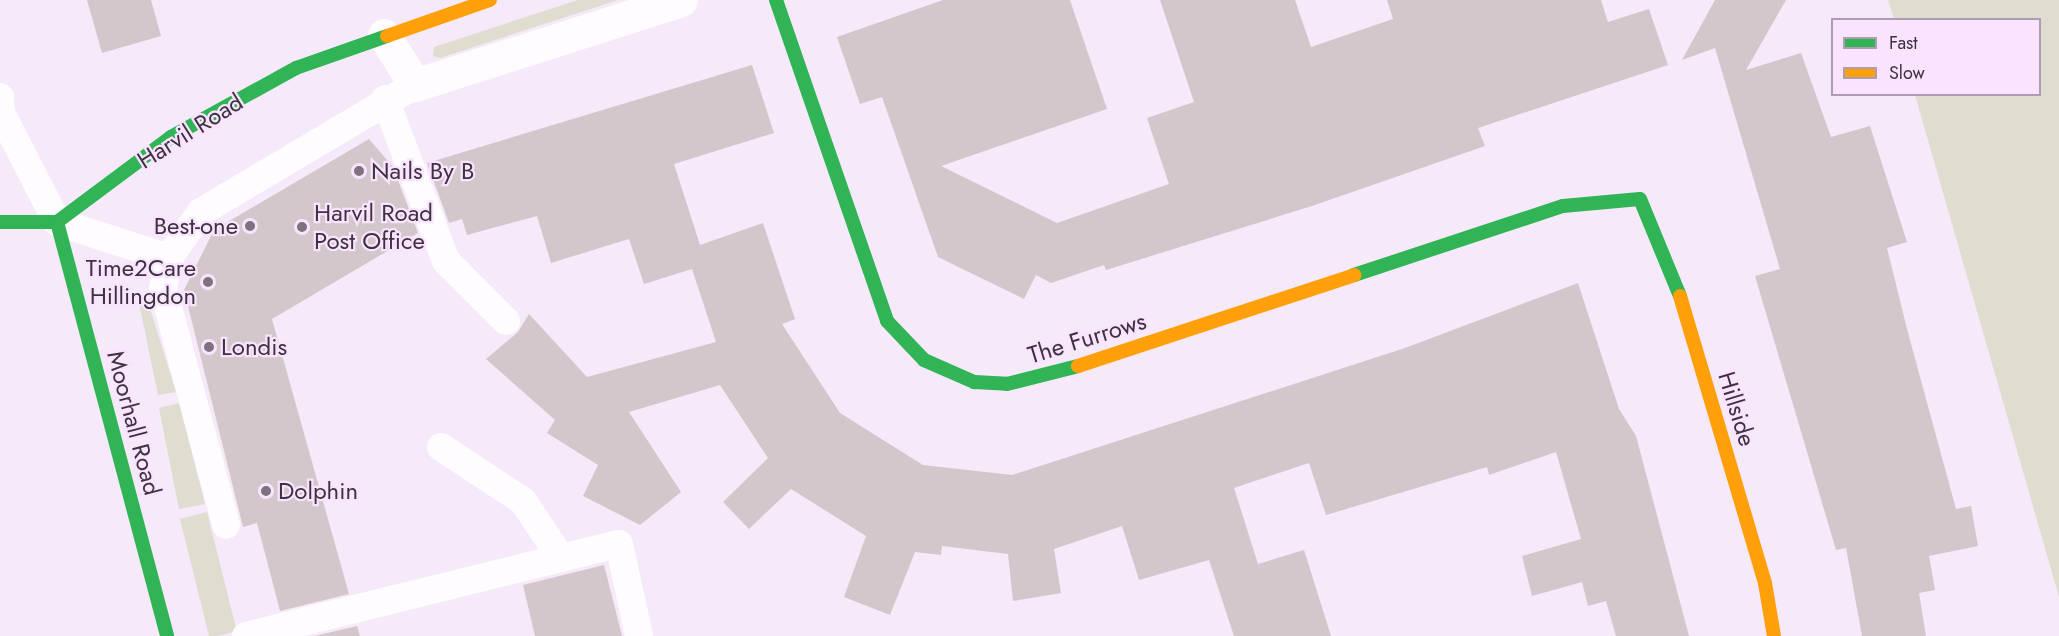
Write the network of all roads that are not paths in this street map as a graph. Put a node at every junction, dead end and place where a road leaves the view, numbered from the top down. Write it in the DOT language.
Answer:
graph roads {
  1 [pos="490,0"];
  2 [pos="681,0"];
  3 [pos="776,0"];
  4 [pos="384,34"];
  5 [pos="415,85"];
  6 [pos="0,97"];
  7 [pos="385,99"];
  8 [pos="1640,199"];
  9 [pos="0,222"];
  10 [pos="57,222"];
  11 [pos="169,258"];
  12 [pos="506,321"];
  13 [pos="441,447"];
  14 [pos="226,525"];
  15 [pos="561,558"];
  16 [pos="166,636"];
  17 [pos="246,636"];
  18 [pos="639,636"];
  19 [pos="1774,636"];
  1 -- 4 [label="street, Harvil Road"];
  2 -- 5 [label="street"];
  3 -- 8 [label="street, The Furrows"];
  4 -- 5 [label="street"];
  4 -- 10 [label="street, Harvil Road"];
  5 -- 7 [label="lane"];
  6 -- 10 [label="lane"];
  7 -- 11 [label="lane"];
  7 -- 12 [label="lane"];
  8 -- 19 [label="street, Hillside"];
  9 -- 10 [label="street"];
  10 -- 11 [label="lane"];
  10 -- 16 [label="street, Moorhall Road"];
  11 -- 14 [label="lane"];
  13 -- 15 [label="lane"];
  15 -- 17 [label="lane"];
  15 -- 18 [label="lane"];
}
